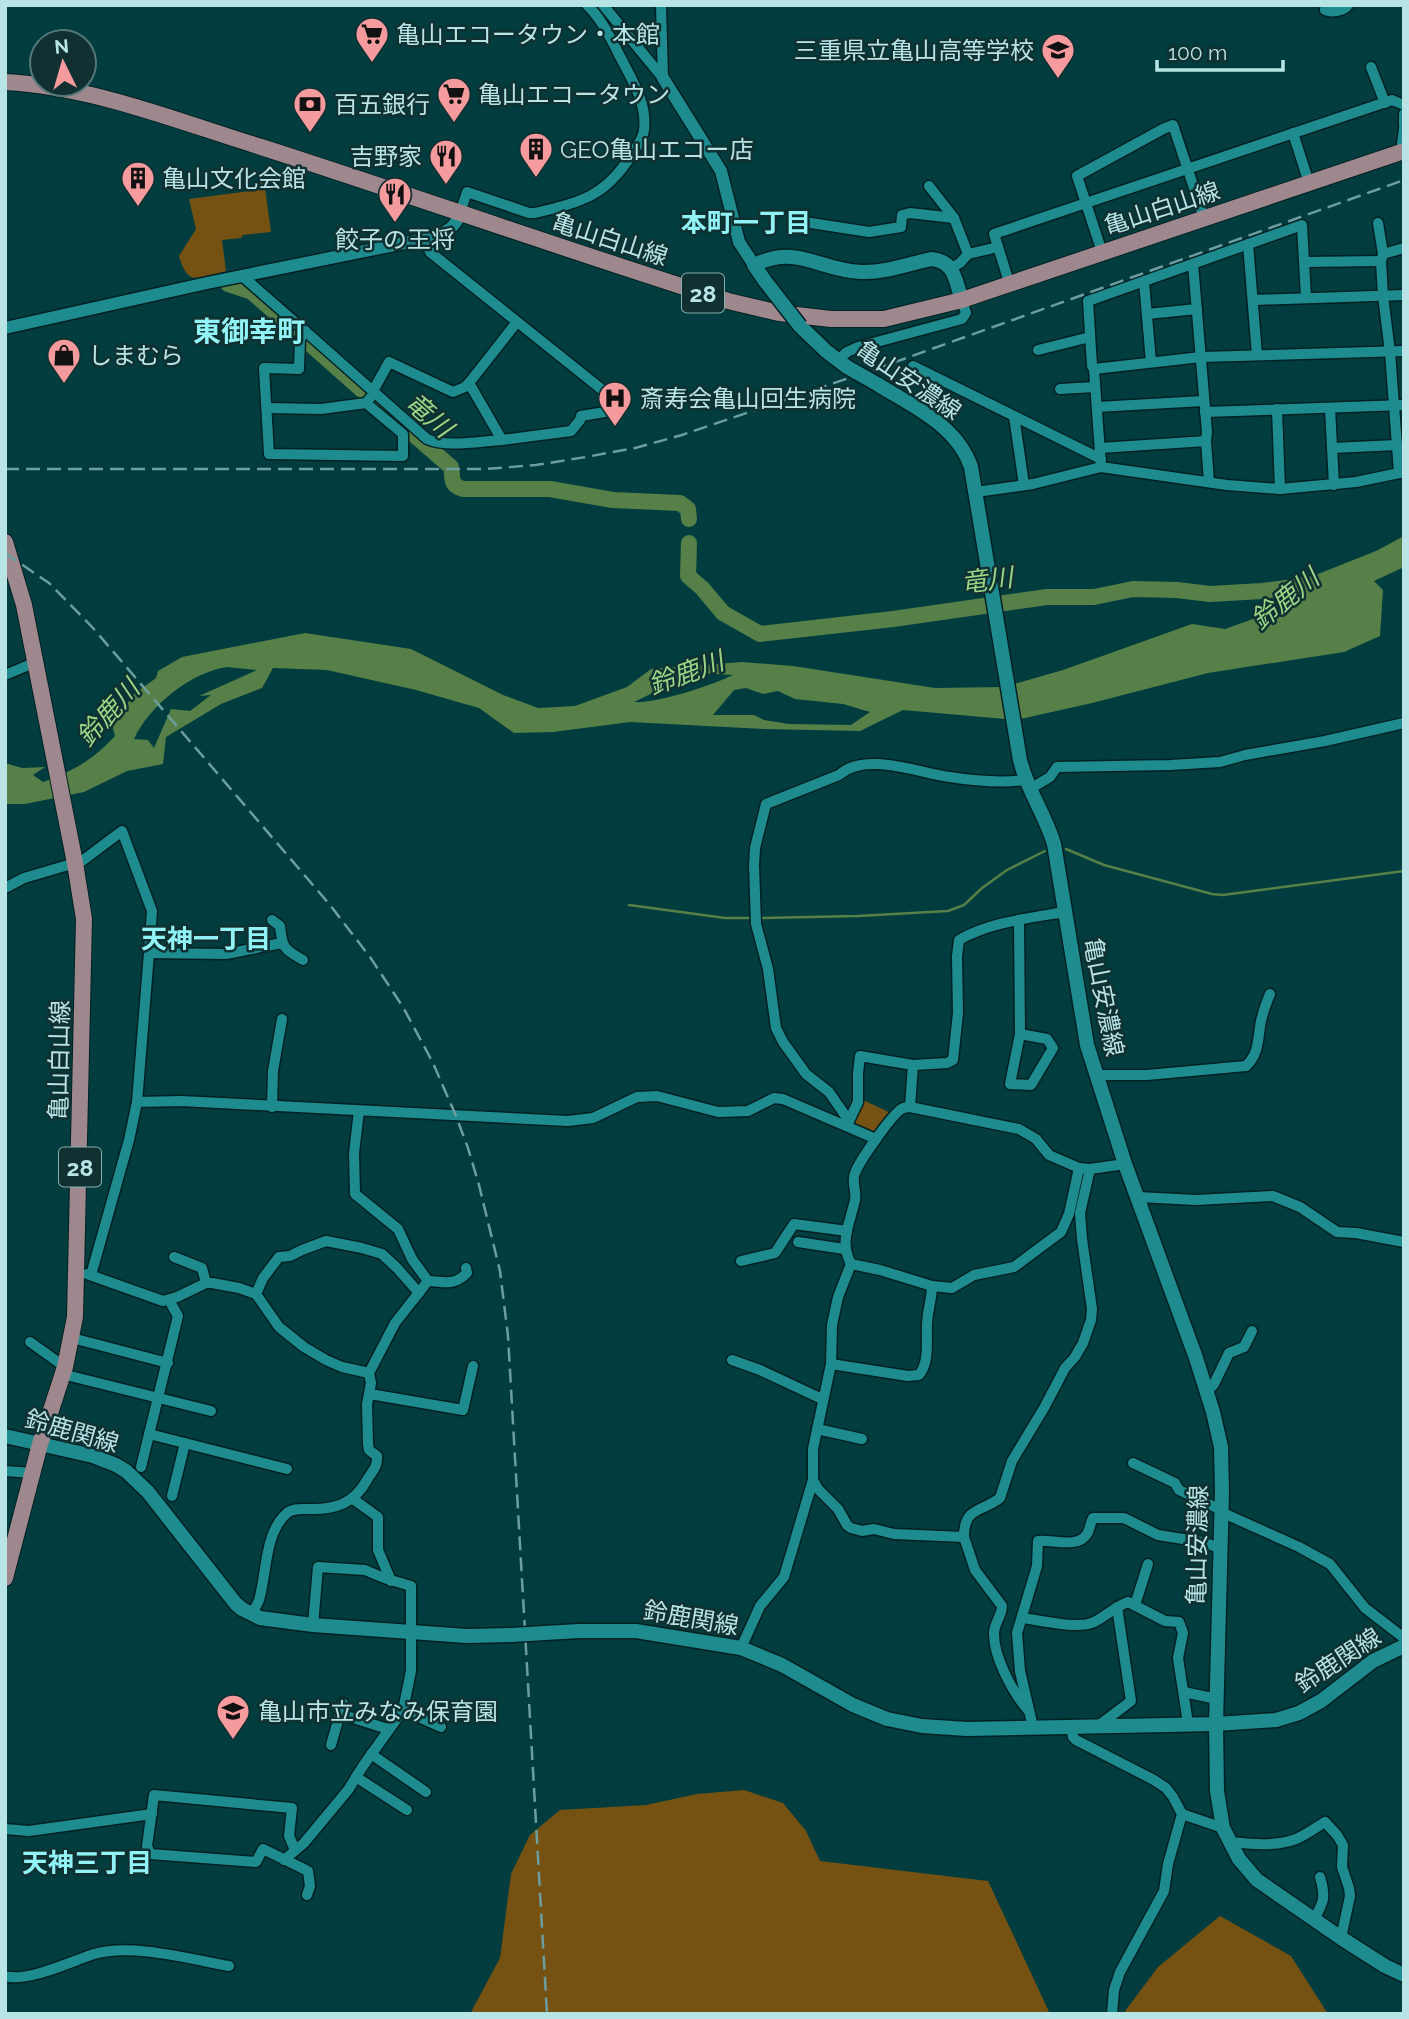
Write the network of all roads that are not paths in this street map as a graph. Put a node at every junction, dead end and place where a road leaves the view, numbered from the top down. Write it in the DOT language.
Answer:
graph roads {
  1 [pos="587,5"];
  2 [pos="603,5"];
  3 [pos="661,5"];
  4 [pos="1326,5"];
  5 [pos="1348,5"];
  6 [pos="1371,67"];
  7 [pos="663,78"];
  8 [pos="5,82"];
  9 [pos="1385,103"];
  10 [pos="1404,105"];
  11 [pos="1404,114"];
  12 [pos="1404,127"];
  13 [pos="1293,133"];
  14 [pos="1402,151"];
  15 [pos="1187,169"];
  16 [pos="1308,183"];
  17 [pos="929,186"];
  18 [pos="1087,203"];
  19 [pos="460,214"];
  20 [pos="954,218"];
  21 [pos="1203,218"];
  22 [pos="798,221"];
  23 [pos="1378,223"];
  24 [pos="425,239"];
  25 [pos="1248,244"];
  26 [pos="998,247"];
  27 [pos="1404,248"];
  28 [pos="1102,252"];
  29 [pos="968,254"];
  30 [pos="1382,258"];
  31 [pos="1305,262"];
  32 [pos="1193,264"];
  33 [pos="754,265"];
  34 [pos="951,268"];
  35 [pos="242,276"];
  36 [pos="1009,282"];
  37 [pos="1144,282"];
  38 [pos="1404,295"];
  39 [pos="1383,296"];
  40 [pos="1306,298"];
  41 [pos="962,300"];
  42 [pos="1253,300"];
  43 [pos="1197,309"];
  44 [pos="1147,314"];
  45 [pos="517,322"];
  46 [pos="5,328"];
  47 [pos="305,331"];
  48 [pos="1090,337"];
  49 [pos="1038,350"];
  50 [pos="1404,351"];
  51 [pos="1390,352"];
  52 [pos="1257,355"];
  53 [pos="1201,356"];
  54 [pos="1151,362"];
  55 [pos="843,363"];
  56 [pos="913,366"];
  57 [pos="1094,369"];
  58 [pos="469,383"];
  59 [pos="1095,387"];
  60 [pos="1060,389"];
  61 [pos="374,392"];
  62 [pos="366,403"];
  63 [pos="1399,405"];
  64 [pos="1204,406"];
  65 [pos="1097,407"];
  66 [pos="267,408"];
  67 [pos="1330,408"];
  68 [pos="1277,409"];
  69 [pos="1014,416"];
  70 [pos="502,439"];
  71 [pos="1206,441"];
  72 [pos="1399,446"];
  73 [pos="1332,448"];
  74 [pos="1101,458"];
  75 [pos="1401,472"];
  76 [pos="1209,482"];
  77 [pos="1024,485"];
  78 [pos="1334,485"];
  79 [pos="1280,489"];
  80 [pos="977,495"];
  81 [pos="5,542"];
  82 [pos="36,665"];
  83 [pos="5,675"];
  84 [pos="1404,723"];
  85 [pos="1028,784"];
  86 [pos="74,860"];
  87 [pos="5,888"];
  88 [pos="1065,912"];
  89 [pos="272,920"];
  90 [pos="1019,920"];
  91 [pos="282,943"];
  92 [pos="149,953"];
  93 [pos="303,960"];
  94 [pos="1269,994"];
  95 [pos="282,1019"];
  96 [pos="1020,1034"];
  97 [pos="913,1065"];
  98 [pos="1096,1075"];
  99 [pos="137,1102"];
  100 [pos="272,1107"];
  101 [pos="910,1107"];
  102 [pos="359,1111"];
  103 [pos="848,1123"];
  104 [pos="876,1139"];
  105 [pos="1125,1164"];
  106 [pos="1085,1168"];
  107 [pos="1138,1197"];
  108 [pos="847,1231"];
  109 [pos="798,1242"];
  110 [pos="1404,1242"];
  111 [pos="844,1249"];
  112 [pos="174,1257"];
  113 [pos="741,1261"];
  114 [pos="851,1264"];
  115 [pos="466,1268"];
  116 [pos="84,1273"];
  117 [pos="428,1281"];
  118 [pos="206,1283"];
  119 [pos="932,1286"];
  120 [pos="419,1293"];
  121 [pos="256,1294"];
  122 [pos="169,1300"];
  123 [pos="1252,1331"];
  124 [pos="72,1338"];
  125 [pos="30,1342"];
  126 [pos="732,1360"];
  127 [pos="168,1363"];
  128 [pos="831,1364"];
  129 [pos="472,1366"];
  130 [pos="64,1370"];
  131 [pos="369,1373"];
  132 [pos="1207,1392"];
  133 [pos="370,1394"];
  134 [pos="159,1398"];
  135 [pos="822,1399"];
  136 [pos="211,1411"];
  137 [pos="817,1429"];
  138 [pos="149,1434"];
  139 [pos="5,1436"];
  140 [pos="862,1439"];
  141 [pos="185,1443"];
  142 [pos="40,1444"];
  143 [pos="1133,1463"];
  144 [pos="141,1467"];
  145 [pos="287,1469"];
  146 [pos="5,1471"];
  147 [pos="33,1473"];
  148 [pos="813,1480"];
  149 [pos="172,1496"];
  150 [pos="353,1499"];
  151 [pos="1221,1511"];
  152 [pos="964,1537"];
  153 [pos="1220,1548"];
  154 [pos="1148,1564"];
  155 [pos="5,1578"];
  156 [pos="391,1581"];
  157 [pos="1135,1605"];
  158 [pos="1117,1607"];
  159 [pos="251,1615"];
  160 [pos="1022,1618"];
  161 [pos="313,1625"];
  162 [pos="410,1631"];
  163 [pos="1404,1638"];
  164 [pos="1404,1646"];
  165 [pos="741,1648"];
  166 [pos="1184,1692"];
  167 [pos="1217,1699"];
  168 [pos="402,1710"];
  169 [pos="1187,1717"];
  170 [pos="1032,1720"];
  171 [pos="1216,1724"];
  172 [pos="1071,1726"];
  173 [pos="1098,1726"];
  174 [pos="441,1727"];
  175 [pos="388,1729"];
  176 [pos="331,1745"];
  177 [pos="371,1754"];
  178 [pos="356,1777"];
  179 [pos="426,1792"];
  180 [pos="407,1810"];
  181 [pos="152,1814"];
  182 [pos="1182,1814"];
  183 [pos="1223,1828"];
  184 [pos="5,1829"];
  185 [pos="1229,1842"];
  186 [pos="295,1850"];
  187 [pos="284,1860"];
  188 [pos="1320,1877"];
  189 [pos="307,1895"];
  190 [pos="1314,1919"];
  191 [pos="1342,1938"];
  192 [pos="229,1966"];
  193 [pos="1404,1975"];
  194 [pos="5,1976"];
  195 [pos="1112,2014"];
  1 -- 19 [label="street"];
  2 -- 7 [label="street"];
  3 -- 7 [label="street"];
  4 -- 5 [label="street"];
  6 -- 9 [label="street"];
  7 -- 33 [label="street"];
  8 -- 19 [label="main road, 亀山白山線 / 28"];
  9 -- 10 [label="street"];
  9 -- 13 [label="street"];
  11 -- 12 [label="street"];
  12 -- 14 [label="street"];
  13 -- 15 [label="street"];
  13 -- 16 [label="street"];
  14 -- 16 [label="main road, 亀山白山線 / 28"];
  15 -- 18 [label="street"];
  15 -- 18 [label="street"];
  15 -- 21 [label="street"];
  16 -- 21 [label="main road, 亀山白山線 / 28"];
  17 -- 20 [label="street"];
  18 -- 26 [label="street"];
  18 -- 28 [label="street"];
  19 -- 24 [label="street"];
  19 -- 41 [label="main road, 亀山白山線 / 28"];
  20 -- 22 [label="street"];
  20 -- 29 [label="street"];
  21 -- 28 [label="main road, 亀山白山線 / 28"];
  23 -- 30 [label="street"];
  24 -- 35 [label="street"];
  24 -- 45 [label="street"];
  25 -- 31 [label="street"];
  25 -- 32 [label="street"];
  25 -- 42 [label="street"];
  26 -- 29 [label="street"];
  26 -- 36 [label="street"];
  27 -- 30 [label="street"];
  28 -- 36 [label="main road, 亀山白山線 / 28"];
  29 -- 34 [label="street"];
  30 -- 31 [label="street"];
  30 -- 39 [label="street"];
  31 -- 40 [label="street"];
  32 -- 37 [label="street"];
  32 -- 43 [label="street"];
  33 -- 34 [label="main road"];
  33 -- 55 [label="main road, 亀山安濃線, bridge"];
  34 -- 41 [label="main road"];
  35 -- 46 [label="street"];
  35 -- 47 [label="street"];
  36 -- 41 [label="main road, 亀山白山線 / 28"];
  37 -- 44 [label="street"];
  37 -- 48 [label="street"];
  38 -- 39 [label="street"];
  39 -- 40 [label="street"];
  39 -- 51 [label="street"];
  40 -- 42 [label="street"];
  41 -- 55 [label="street"];
  42 -- 52 [label="street"];
  43 -- 44 [label="street"];
  43 -- 53 [label="street"];
  44 -- 54 [label="street"];
  45 -- 58 [label="street"];
  45 -- 70 [label="street"];
  47 -- 61 [label="street"];
  47 -- 66 [label="street"];
  48 -- 49 [label="street"];
  48 -- 57 [label="street"];
  50 -- 51 [label="street"];
  51 -- 52 [label="street"];
  51 -- 63 [label="street"];
  52 -- 53 [label="street"];
  53 -- 54 [label="street"];
  53 -- 64 [label="street"];
  54 -- 57 [label="street"];
  55 -- 80 [label="main road, 亀山安濃線, bridge"];
  56 -- 69 [label="street"];
  57 -- 59 [label="street"];
  58 -- 61 [label="street"];
  58 -- 70 [label="street"];
  59 -- 60 [label="street"];
  59 -- 65 [label="street"];
  61 -- 62 [label="street"];
  61 -- 70 [label="street"];
  62 -- 66 [label="street"];
  62 -- 66 [label="street"];
  63 -- 67 [label="street"];
  63 -- 72 [label="street"];
  64 -- 65 [label="street"];
  64 -- 68 [label="street"];
  64 -- 71 [label="street"];
  65 -- 74 [label="street"];
  67 -- 68 [label="street"];
  67 -- 73 [label="street"];
  68 -- 79 [label="street"];
  69 -- 74 [label="street"];
  69 -- 77 [label="street"];
  71 -- 74 [label="street"];
  71 -- 76 [label="street"];
  72 -- 73 [label="street"];
  72 -- 75 [label="street"];
  73 -- 78 [label="street"];
  74 -- 76 [label="street"];
  74 -- 77 [label="street"];
  75 -- 78 [label="street"];
  76 -- 79 [label="street"];
  77 -- 80 [label="street"];
  78 -- 79 [label="street"];
  80 -- 85 [label="main road, 亀山安濃線"];
  81 -- 82 [label="main road, 亀山白山線 / 28"];
  82 -- 83 [label="street"];
  82 -- 86 [label="main road, 亀山白山線 / 28"];
  84 -- 85 [label="street"];
  85 -- 88 [label="main road, 亀山安濃線"];
  85 -- 103 [label="street"];
  86 -- 87 [label="street"];
  86 -- 92 [label="street"];
  86 -- 116 [label="main road, 亀山白山線 / 28"];
  88 -- 90 [label="street"];
  88 -- 98 [label="main road, 亀山安濃線"];
  89 -- 91 [label="street"];
  90 -- 96 [label="street"];
  90 -- 97 [label="street"];
  91 -- 92 [label="street"];
  91 -- 93 [label="street"];
  92 -- 99 [label="street"];
  94 -- 98 [label="street"];
  95 -- 100 [label="street"];
  96 -- 96 [label="street"];
  97 -- 101 [label="street"];
  97 -- 103 [label="street"];
  98 -- 105 [label="main road, 亀山安濃線"];
  99 -- 100 [label="street"];
  99 -- 116 [label="street"];
  100 -- 102 [label="street"];
  101 -- 104 [label="street"];
  101 -- 106 [label="street"];
  102 -- 103 [label="street"];
  102 -- 117 [label="street"];
  103 -- 104 [label="street"];
  104 -- 108 [label="street"];
  105 -- 106 [label="street"];
  105 -- 107 [label="main road, 亀山安濃線"];
  106 -- 119 [label="street"];
  106 -- 152 [label="street"];
  107 -- 110 [label="street"];
  107 -- 132 [label="main road, 亀山安濃線"];
  108 -- 111 [label="street"];
  108 -- 113 [label="street"];
  109 -- 111 [label="street"];
  111 -- 114 [label="street"];
  112 -- 118 [label="street"];
  114 -- 119 [label="street"];
  114 -- 128 [label="street"];
  115 -- 117 [label="street"];
  116 -- 122 [label="street"];
  116 -- 124 [label="main road, 亀山白山線 / 28"];
  117 -- 120 [label="street"];
  118 -- 121 [label="street"];
  118 -- 122 [label="street"];
  119 -- 128 [label="street"];
  120 -- 121 [label="street"];
  120 -- 131 [label="street"];
  121 -- 131 [label="street"];
  122 -- 127 [label="street"];
  123 -- 132 [label="street"];
  124 -- 127 [label="street"];
  124 -- 130 [label="main road, 亀山白山線 / 28"];
  125 -- 130 [label="street"];
  126 -- 135 [label="street"];
  127 -- 134 [label="street"];
  128 -- 135 [label="street"];
  129 -- 133 [label="street"];
  130 -- 134 [label="street"];
  130 -- 142 [label="main road, 亀山白山線 / 28"];
  131 -- 133 [label="street"];
  132 -- 151 [label="main road, 亀山安濃線"];
  133 -- 150 [label="street"];
  134 -- 136 [label="street"];
  134 -- 138 [label="street"];
  135 -- 137 [label="street"];
  137 -- 140 [label="street"];
  137 -- 148 [label="street"];
  138 -- 141 [label="street"];
  138 -- 144 [label="street"];
  139 -- 142 [label="main road, 鈴鹿関線"];
  141 -- 145 [label="street"];
  141 -- 149 [label="street"];
  142 -- 147 [label="main road, 亀山白山線 / 28"];
  142 -- 159 [label="main road, 鈴鹿関線"];
  143 -- 151 [label="street"];
  146 -- 147 [label="street"];
  147 -- 155 [label="main road, 亀山白山線 / 28"];
  148 -- 152 [label="street"];
  148 -- 165 [label="street"];
  150 -- 156 [label="street"];
  150 -- 159 [label="street"];
  151 -- 153 [label="main road, 亀山安濃線"];
  151 -- 163 [label="street"];
  152 -- 170 [label="street"];
  153 -- 160 [label="street"];
  153 -- 167 [label="main road, 亀山安濃線"];
  154 -- 157 [label="street"];
  156 -- 161 [label="street"];
  156 -- 162 [label="street"];
  157 -- 158 [label="street"];
  157 -- 166 [label="street"];
  158 -- 160 [label="street"];
  158 -- 173 [label="street"];
  159 -- 161 [label="main road, 鈴鹿関線"];
  160 -- 170 [label="street"];
  161 -- 162 [label="main road, 鈴鹿関線"];
  162 -- 165 [label="main road, 鈴鹿関線, bridge"];
  162 -- 168 [label="street"];
  164 -- 171 [label="main road, 鈴鹿関線"];
  165 -- 170 [label="main road, 鈴鹿関線"];
  166 -- 167 [label="street"];
  166 -- 169 [label="street"];
  167 -- 171 [label="main road, 亀山安濃線"];
  168 -- 174 [label="street"];
  168 -- 175 [label="street"];
  170 -- 172 [label="main road, 鈴鹿関線"];
  171 -- 173 [label="main road, 鈴鹿関線"];
  171 -- 183 [label="main road, 亀山安濃線"];
  172 -- 173 [label="main road, 鈴鹿関線"];
  172 -- 182 [label="street"];
  175 -- 176 [label="street"];
  175 -- 177 [label="street"];
  177 -- 178 [label="street"];
  177 -- 179 [label="street"];
  178 -- 180 [label="street"];
  178 -- 186 [label="street"];
  181 -- 184 [label="street"];
  181 -- 186 [label="street"];
  181 -- 187 [label="street"];
  182 -- 183 [label="street"];
  182 -- 195 [label="street"];
  183 -- 185 [label="main road, 亀山安濃線"];
  185 -- 190 [label="main road, 亀山安濃線"];
  185 -- 191 [label="street"];
  186 -- 187 [label="street"];
  187 -- 189 [label="street"];
  188 -- 190 [label="street"];
  190 -- 191 [label="main road, 亀山安濃線"];
  191 -- 193 [label="main road, 亀山安濃線"];
  192 -- 194 [label="street"];
}
